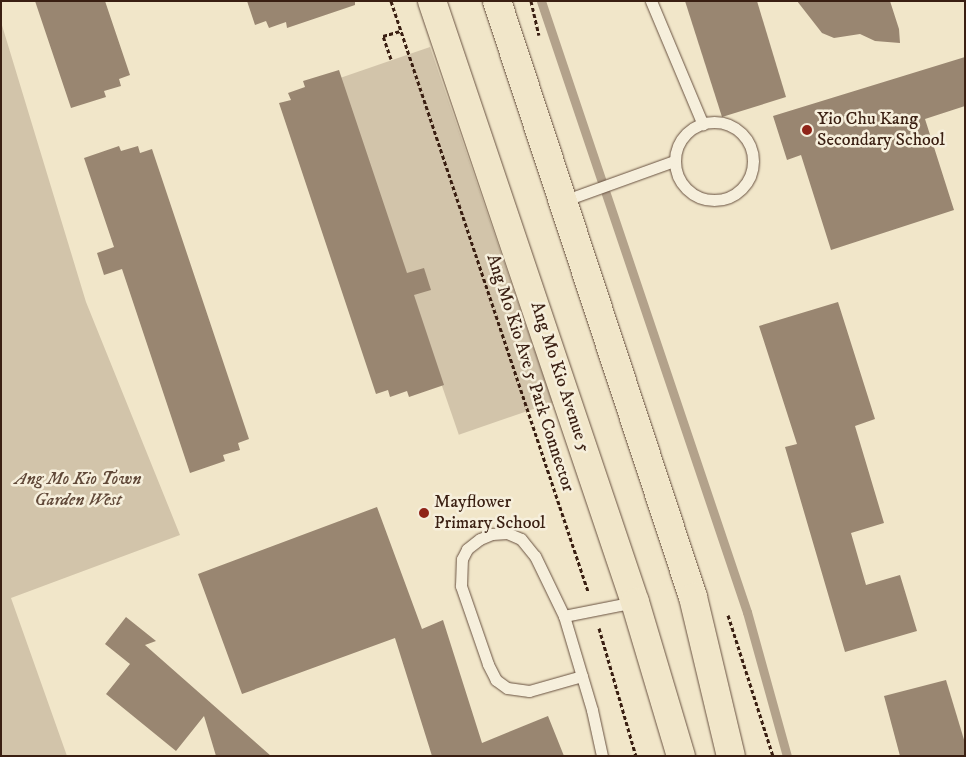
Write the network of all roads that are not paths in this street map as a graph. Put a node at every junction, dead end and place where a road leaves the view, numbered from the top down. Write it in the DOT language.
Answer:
graph roads {
  1 [pos="432,1"];
  2 [pos="497,1"];
  3 [pos="651,1"];
  4 [pos="703,124"];
  5 [pos="674,161"];
  6 [pos="561,201"];
  7 [pos="635,602"];
  8 [pos="564,616"];
  9 [pos="582,676"];
  10 [pos="602,756"];
  11 [pos="681,756"];
  12 [pos="731,756"];
  1 -- 7 [label="main road, Ang Mo Kio Avenue 5"];
  2 -- 6 [label="main road"];
  3 -- 4 [label="lane"];
  4 -- 5 [label="lane"];
  4 -- 5 [label="lane"];
  5 -- 6 [label="lane"];
  6 -- 12 [label="main road"];
  7 -- 8 [label="lane"];
  7 -- 11 [label="main road, Ang Mo Kio Avenue 5"];
  8 -- 9 [label="lane"];
  8 -- 9 [label="lane"];
  9 -- 10 [label="lane"];
}
